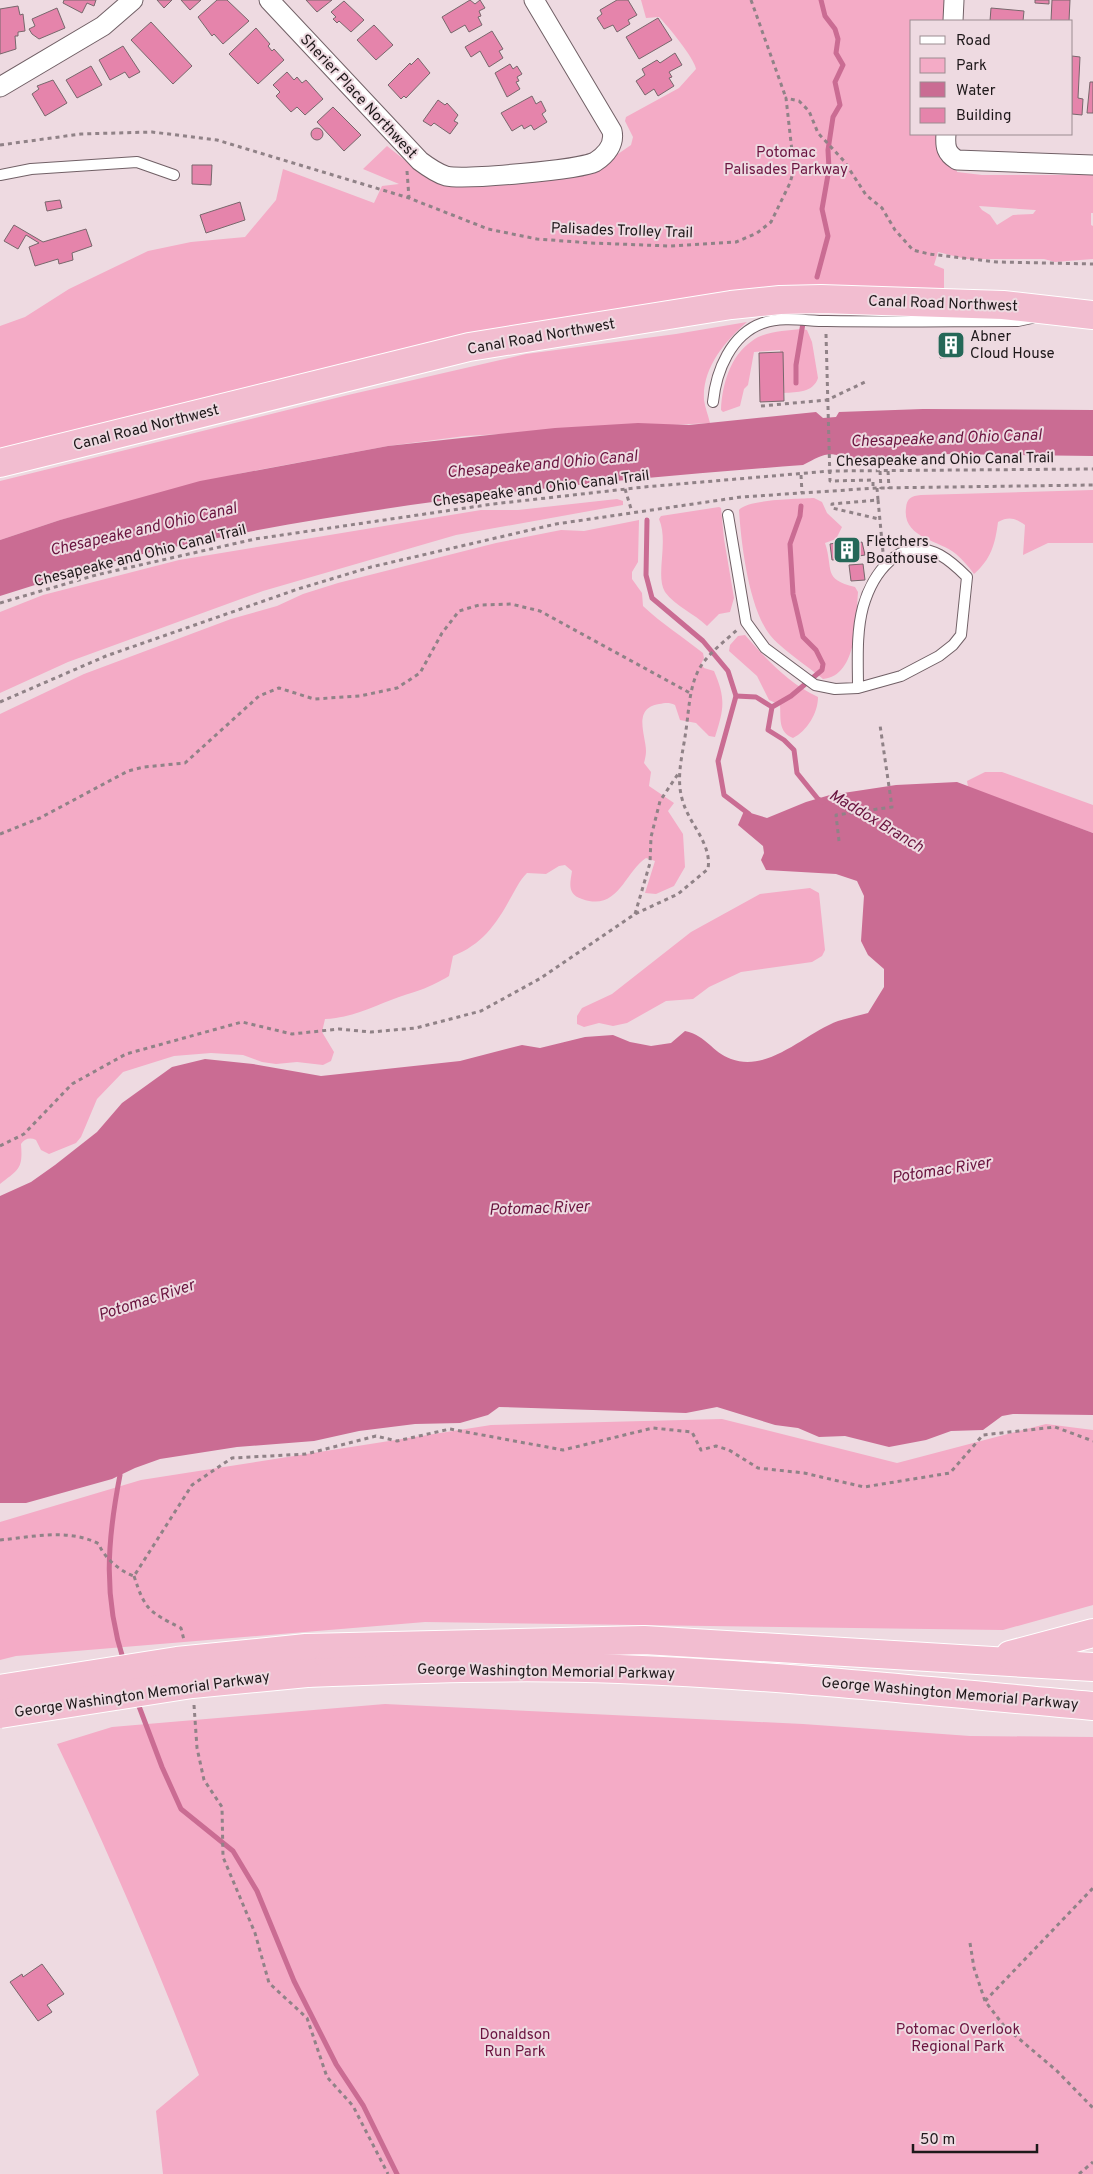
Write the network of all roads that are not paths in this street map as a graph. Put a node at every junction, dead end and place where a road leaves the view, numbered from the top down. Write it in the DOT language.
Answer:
graph roads {
  1 [pos="133,0"];
  2 [pos="269,0"];
  3 [pos="534,0"];
  4 [pos="954,0"];
  5 [pos="953,20"];
  6 [pos="0,87"];
  7 [pos="946,135"];
  8 [pos="1093,165"];
  9 [pos="0,175"];
  10 [pos="174,176"];
  11 [pos="1080,313"];
  12 [pos="713,402"];
  13 [pos="0,463"];
  14 [pos="728,515"];
  15 [pos="858,688"];
  16 [pos="1093,1633"];
  17 [pos="306,1660"];
  18 [pos="991,1660"];
  19 [pos="1093,1668"];
  20 [pos="0,1689"];
  21 [pos="1093,1706"];
  22 [pos="0,1714"];
  1 -- 6 [label="street"];
  2 -- 3 [label="street, Sherier Place Northwest"];
  4 -- 5 [label="street"];
  7 -- 8 [label="street"];
  9 -- 10 [label="lane"];
  11 -- 12 [label="lane"];
  11 -- 13 [label="highway, Canal Road Northwest"];
  14 -- 15 [label="lane"];
  15 -- 15 [label="lane"];
  16 -- 18 [label="highway"];
  17 -- 18 [label="highway, George Washington Memorial Parkway"];
  17 -- 20 [label="highway, George Washington Memorial Parkway, bridge"];
  17 -- 21 [label="highway, George Washington Memorial Parkway"];
  17 -- 22 [label="highway, George Washington Memorial Parkway, bridge"];
  18 -- 19 [label="highway, George Washington Memorial Parkway"];
}
